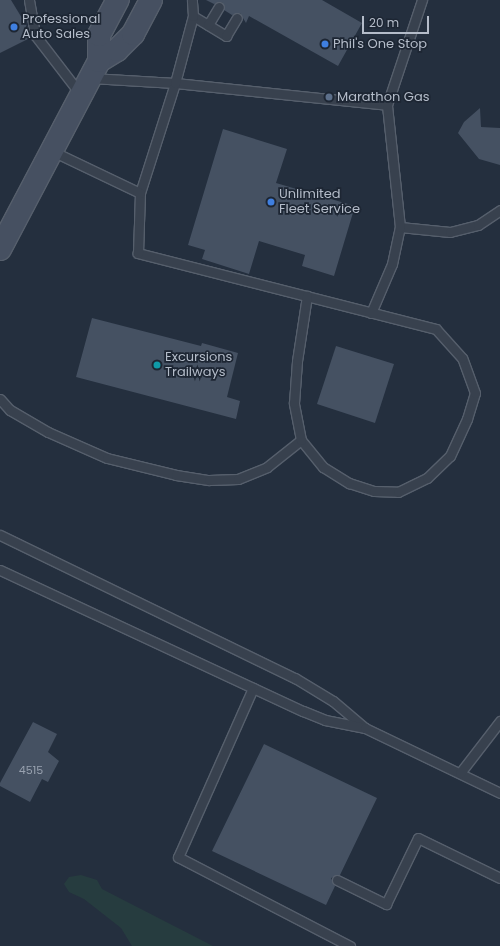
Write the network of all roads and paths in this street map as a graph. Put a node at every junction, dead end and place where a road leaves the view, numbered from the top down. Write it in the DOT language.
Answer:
graph roads {
  1 [pos="29,0"];
  2 [pos="118,0"];
  3 [pos="151,0"];
  4 [pos="192,0"];
  5 [pos="422,0"];
  6 [pos="219,7"];
  7 [pos="193,16"];
  8 [pos="237,18"];
  9 [pos="208,25"];
  10 [pos="90,78"];
  11 [pos="175,83"];
  12 [pos="387,105"];
  13 [pos="52,151"];
  14 [pos="140,194"];
  15 [pos="500,210"];
  16 [pos="400,226"];
  17 [pos="0,249"];
  18 [pos="307,296"];
  19 [pos="371,313"];
  20 [pos="0,399"];
  21 [pos="301,440"];
  22 [pos="0,535"];
  23 [pos="0,570"];
  24 [pos="253,688"];
  25 [pos="500,721"];
  26 [pos="366,728"];
  27 [pos="460,773"];
  28 [pos="500,793"];
  29 [pos="500,878"];
  30 [pos="337,880"];
  31 [pos="350,946"];
  1 -- 10 [label="lane"];
  2 -- 10 [label="main road"];
  3 -- 10 [label="main road"];
  4 -- 7 [label="lane"];
  5 -- 12 [label="lane"];
  6 -- 9 [label="lane"];
  7 -- 9 [label="lane"];
  7 -- 11 [label="lane"];
  8 -- 9 [label="lane"];
  10 -- 11 [label="lane"];
  10 -- 13 [label="main road"];
  11 -- 12 [label="lane"];
  11 -- 14 [label="lane"];
  12 -- 16 [label="lane"];
  13 -- 14 [label="lane"];
  13 -- 17 [label="main road"];
  14 -- 18 [label="lane"];
  15 -- 16 [label="lane"];
  16 -- 19 [label="lane"];
  18 -- 19 [label="lane"];
  18 -- 21 [label="lane"];
  19 -- 21 [label="lane"];
  20 -- 21 [label="lane"];
  22 -- 26 [label="lane"];
  23 -- 24 [label="lane"];
  24 -- 26 [label="lane"];
  24 -- 31 [label="lane"];
  25 -- 27 [label="lane"];
  26 -- 27 [label="lane"];
  27 -- 28 [label="lane"];
  29 -- 30 [label="lane"];
}
